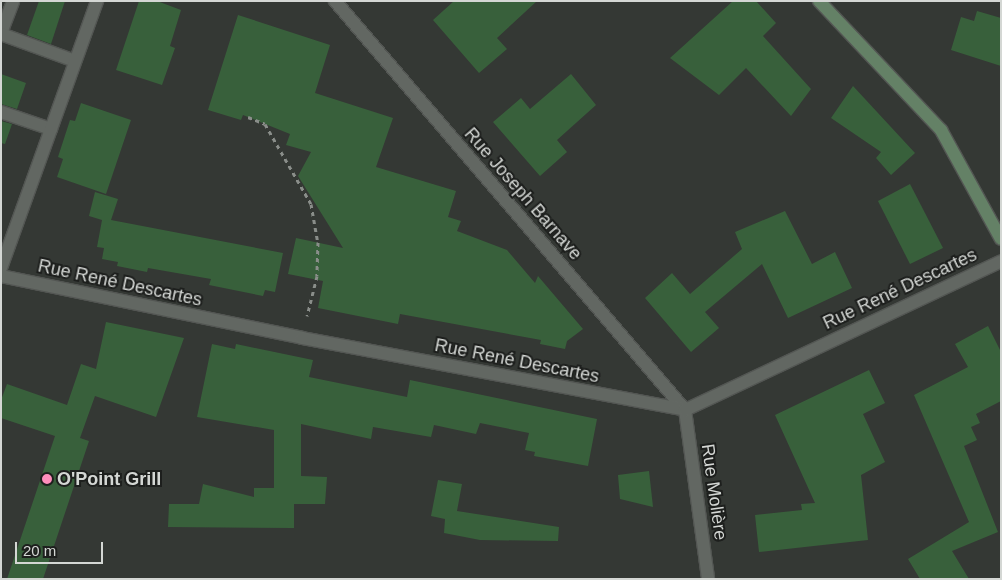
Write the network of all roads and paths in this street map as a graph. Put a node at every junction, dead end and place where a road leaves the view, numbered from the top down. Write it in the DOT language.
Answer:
graph roads {
  1 [pos="12,1"];
  2 [pos="97,1"];
  3 [pos="335,1"];
  4 [pos="820,1"];
  5 [pos="1,34"];
  6 [pos="75,61"];
  7 [pos="1,112"];
  8 [pos="248,117"];
  9 [pos="51,129"];
  10 [pos="1001,239"];
  11 [pos="1001,261"];
  12 [pos="1,268"];
  13 [pos="1,276"];
  14 [pos="307,316"];
  15 [pos="685,410"];
  16 [pos="708,579"];
  1 -- 5 [label="street"];
  2 -- 6 [label="street"];
  3 -- 15 [label="street, Rue Joseph Barnave"];
  4 -- 10 [label="street"];
  5 -- 6 [label="street"];
  6 -- 9 [label="street"];
  7 -- 9 [label="street"];
  8 -- 14 [label="path"];
  9 -- 12 [label="street"];
  11 -- 15 [label="street, Rue René Descartes"];
  13 -- 15 [label="street, Rue René Descartes"];
  15 -- 16 [label="street, Rue Molière"];
}
